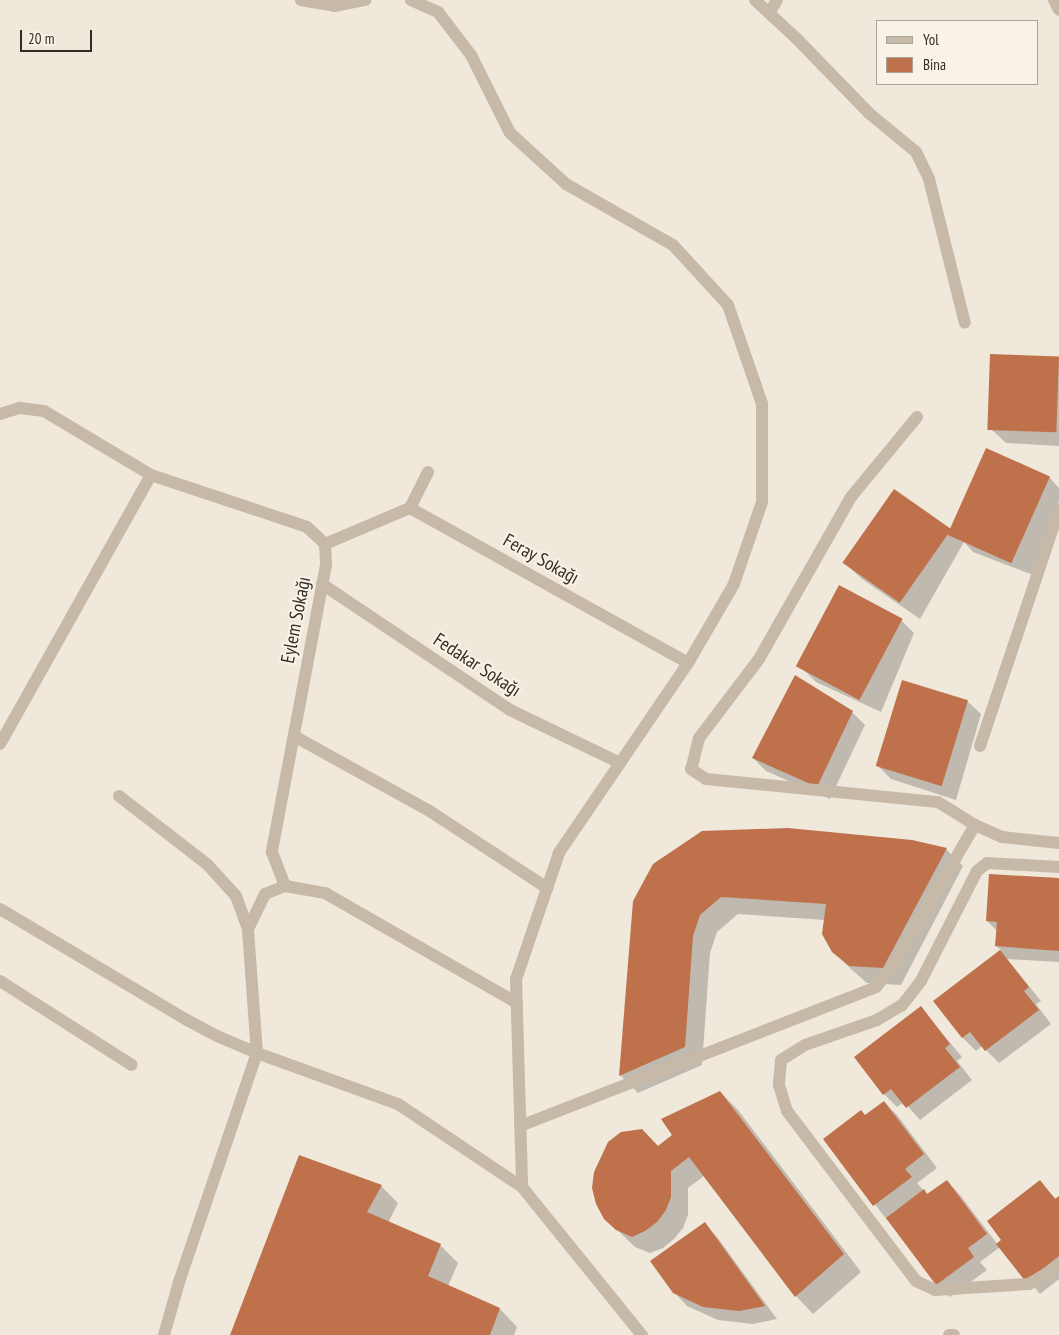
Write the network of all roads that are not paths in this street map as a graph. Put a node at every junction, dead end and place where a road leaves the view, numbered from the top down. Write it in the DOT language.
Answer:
graph roads {
  1 [pos="301,0"];
  2 [pos="365,0"];
  3 [pos="411,0"];
  4 [pos="755,0"];
  5 [pos="777,0"];
  6 [pos="1054,0"];
  7 [pos="1059,10"];
  8 [pos="770,12"];
  9 [pos="965,323"];
  10 [pos="0,414"];
  11 [pos="917,418"];
  12 [pos="428,472"];
  13 [pos="151,475"];
  14 [pos="410,508"];
  15 [pos="1059,510"];
  16 [pos="325,544"];
  17 [pos="322,584"];
  18 [pos="688,663"];
  19 [pos="294,736"];
  20 [pos="0,744"];
  21 [pos="980,746"];
  22 [pos="620,763"];
  23 [pos="119,796"];
  24 [pos="975,825"];
  25 [pos="1059,842"];
  26 [pos="1059,867"];
  27 [pos="285,886"];
  28 [pos="547,888"];
  29 [pos="0,909"];
  30 [pos="248,929"];
  31 [pos="0,981"];
  32 [pos="517,1003"];
  33 [pos="257,1053"];
  34 [pos="132,1065"];
  35 [pos="520,1126"];
  36 [pos="522,1188"];
  37 [pos="1059,1266"];
  38 [pos="164,1335"];
  39 [pos="642,1335"];
  40 [pos="949,1335"];
  41 [pos="954,1335"];
  1 -- 2 [label="street"];
  3 -- 18 [label="street"];
  4 -- 8 [label="street"];
  5 -- 8 [label="street"];
  6 -- 7 [label="street"];
  8 -- 9 [label="street"];
  10 -- 13 [label="street"];
  11 -- 24 [label="street"];
  12 -- 14 [label="street"];
  13 -- 16 [label="street"];
  13 -- 20 [label="street"];
  14 -- 16 [label="street"];
  14 -- 18 [label="street, Feray Sokağı"];
  15 -- 21 [label="street"];
  16 -- 17 [label="street, Eylem Sokağı"];
  17 -- 19 [label="street, Eylem Sokağı"];
  17 -- 22 [label="street, Fedakar Sokağı"];
  18 -- 22 [label="street"];
  19 -- 27 [label="street, Eylem Sokağı"];
  19 -- 28 [label="street"];
  22 -- 28 [label="street"];
  23 -- 30 [label="street"];
  24 -- 25 [label="street"];
  24 -- 35 [label="street"];
  26 -- 37 [label="street"];
  27 -- 30 [label="street"];
  27 -- 32 [label="street"];
  28 -- 32 [label="street"];
  29 -- 33 [label="street"];
  30 -- 33 [label="street"];
  31 -- 34 [label="street"];
  32 -- 35 [label="street"];
  33 -- 36 [label="street"];
  33 -- 38 [label="street"];
  35 -- 36 [label="street"];
  36 -- 39 [label="street"];
  40 -- 41 [label="street"];
}
